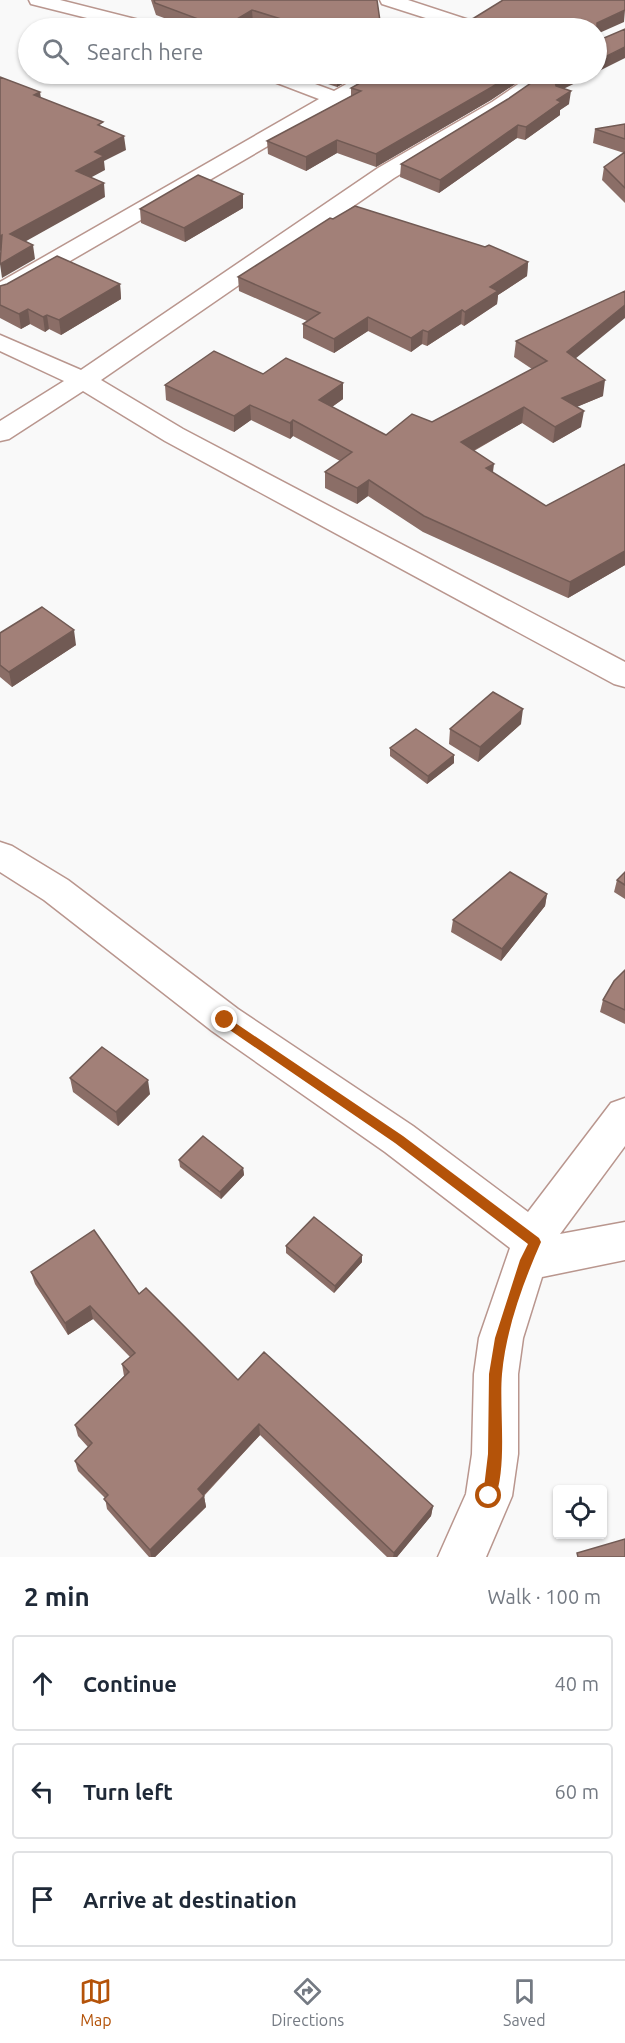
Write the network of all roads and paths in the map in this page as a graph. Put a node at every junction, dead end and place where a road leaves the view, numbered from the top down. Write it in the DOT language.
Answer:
graph roads {
  1 [pos="38,0"];
  2 [pos="389,0"];
  3 [pos="109,18"];
  4 [pos="448,18"];
  5 [pos="296,84"];
  6 [pos="360,84"];
  7 [pos="530,84"];
  8 [pos="334,99"];
  9 [pos="0,292"];
  10 [pos="0,342"];
  11 [pos="85,381"];
  12 [pos="0,433"];
  13 [pos="625,676"];
  14 [pos="0,855"];
  15 [pos="625,1115"];
  16 [pos="625,1241"];
  17 [pos="530,1251"];
  18 [pos="462,1557"];
  1 -- 3 [label="street"];
  2 -- 4 [label="street"];
  5 -- 8 [label="street"];
  6 -- 8 [label="street"];
  7 -- 11 [label="street"];
  8 -- 9 [label="street"];
  10 -- 11 [label="street"];
  11 -- 12 [label="street"];
  11 -- 13 [label="street"];
  14 -- 17 [label="street"];
  15 -- 17 [label="street"];
  16 -- 17 [label="street"];
  17 -- 18 [label="street"];
}
